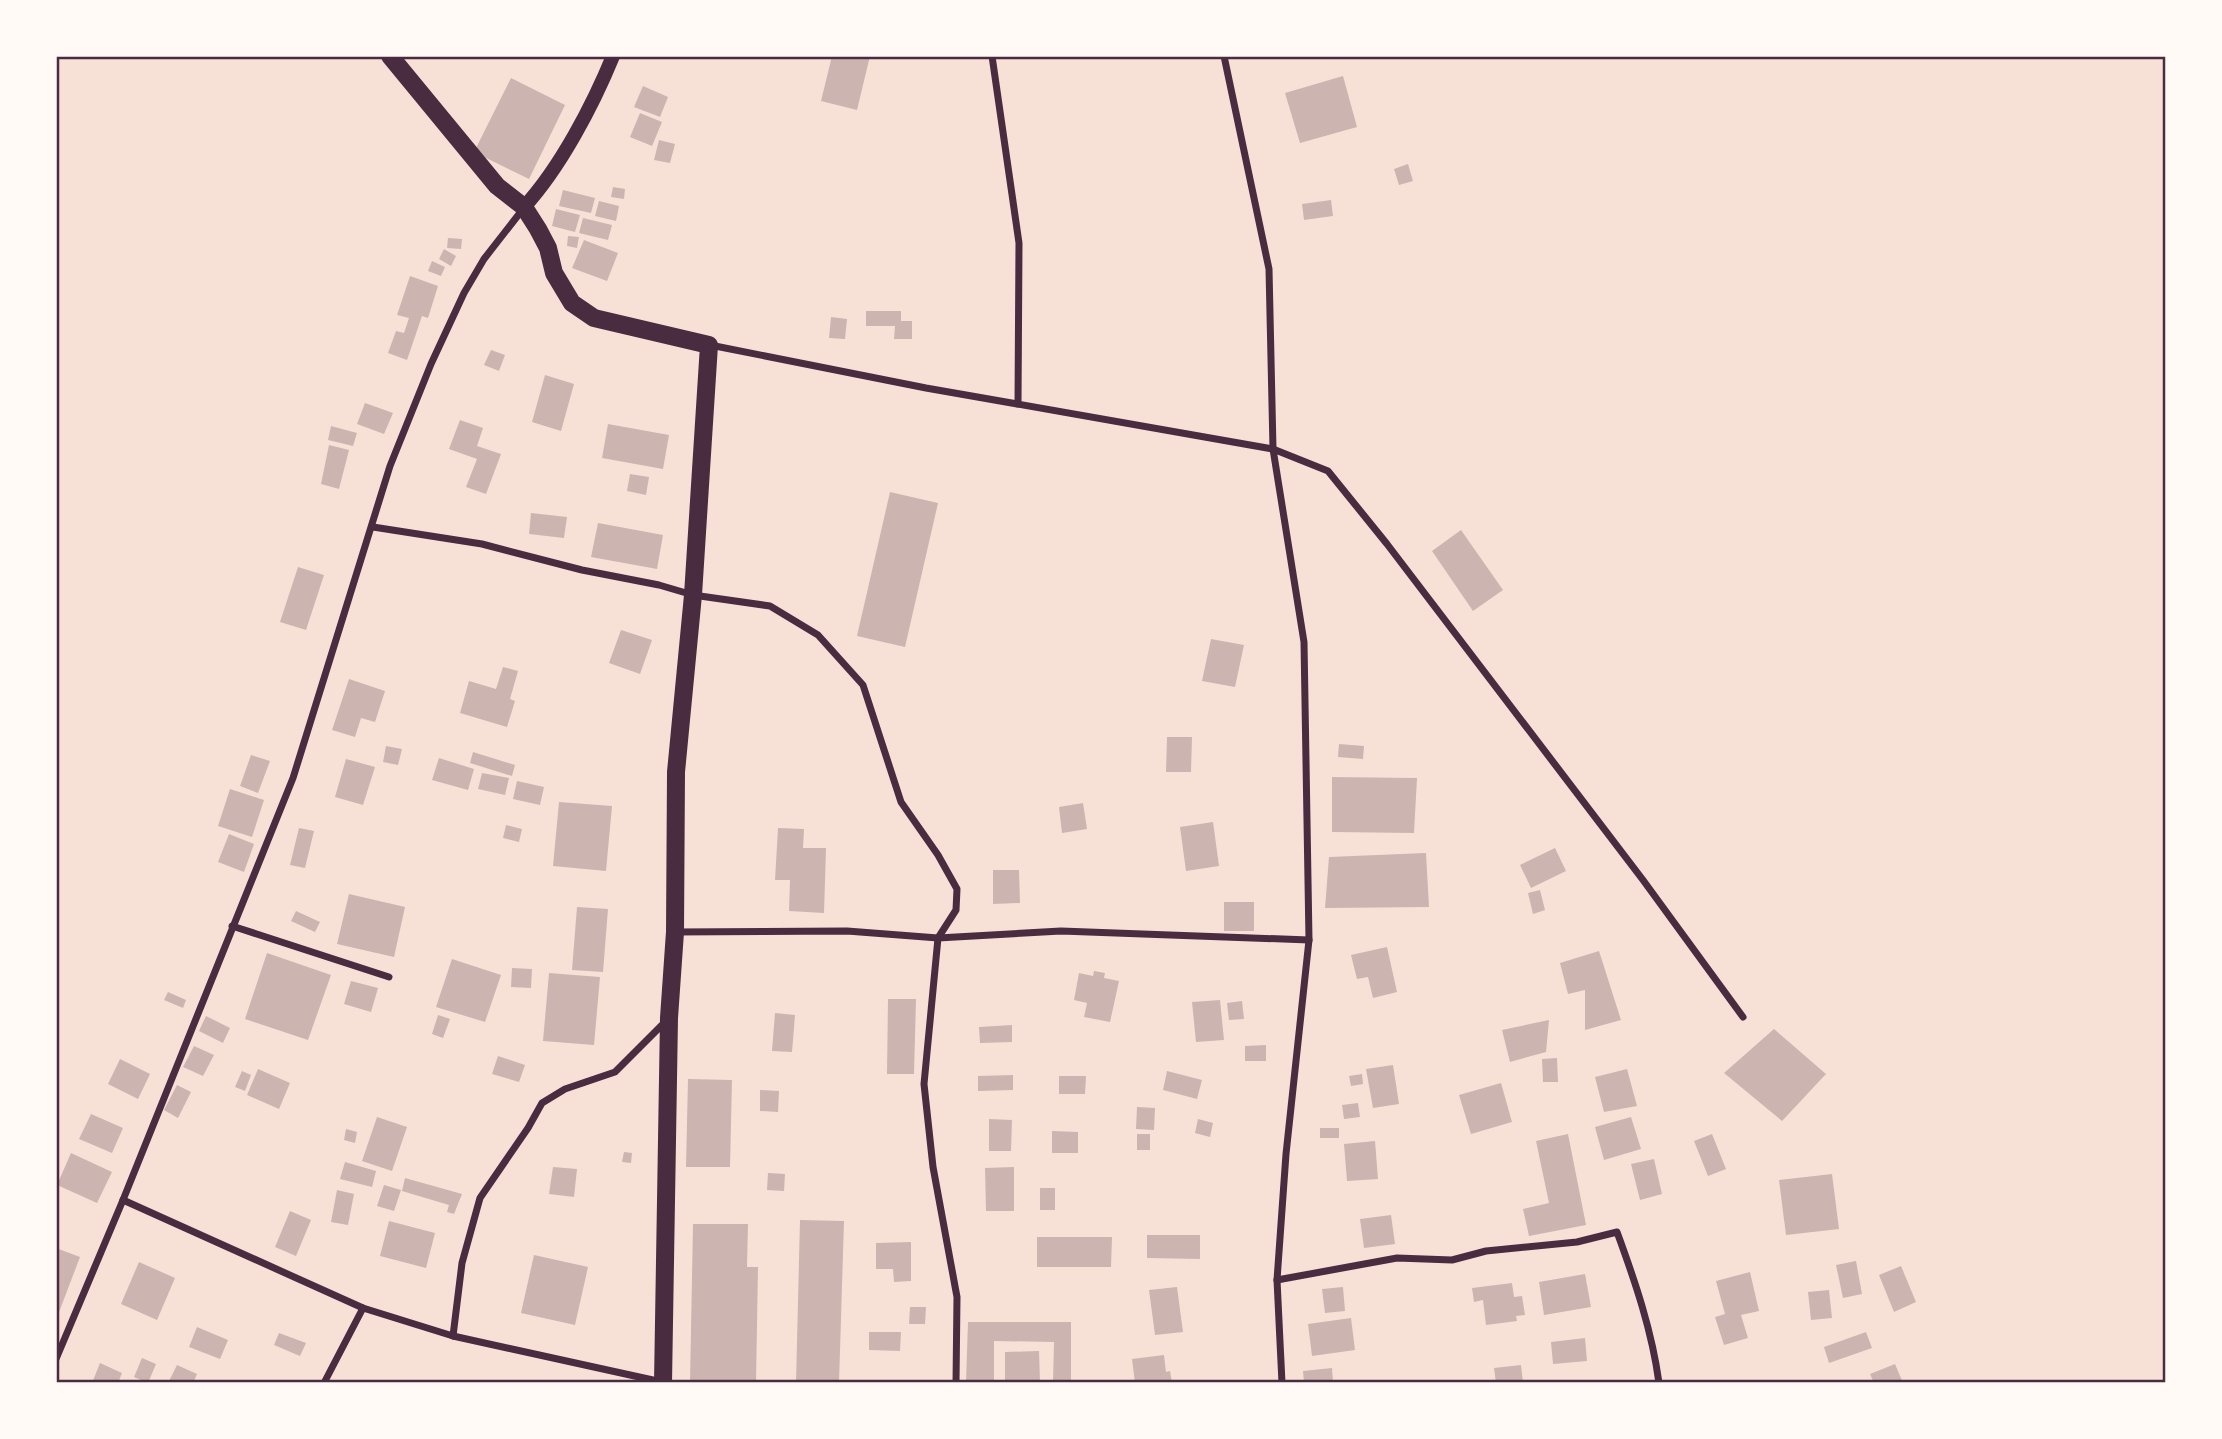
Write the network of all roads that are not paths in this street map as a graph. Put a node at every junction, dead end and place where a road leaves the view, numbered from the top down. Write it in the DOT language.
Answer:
graph roads {
  1 [pos="390,56"];
  2 [pos="613,56"];
  3 [pos="992,56"];
  4 [pos="1224,56"];
  5 [pos="524,207"];
  6 [pos="709,345"];
  7 [pos="1018,404"];
  8 [pos="1273,449"];
  9 [pos="373,527"];
  10 [pos="693,596"];
  11 [pos="232,926"];
  12 [pos="675,932"];
  13 [pos="938,938"];
  14 [pos="1309,940"];
  15 [pos="389,976"];
  16 [pos="1743,1017"];
  17 [pos="669,1018"];
  18 [pos="123,1200"];
  19 [pos="1278,1280"];
  20 [pos="362,1308"];
  21 [pos="453,1336"];
  22 [pos="56,1359"];
  23 [pos="663,1382"];
  24 [pos="324,1383"];
  25 [pos="956,1383"];
  26 [pos="1282,1383"];
  27 [pos="1659,1383"];
  1 -- 5 [label="main road"];
  2 -- 5 [label="main road"];
  3 -- 7 [label="street"];
  4 -- 8 [label="street"];
  5 -- 6 [label="main road"];
  5 -- 9 [label="street"];
  6 -- 7 [label="street"];
  6 -- 10 [label="main road"];
  7 -- 8 [label="street"];
  8 -- 14 [label="street"];
  8 -- 16 [label="street"];
  9 -- 10 [label="street"];
  9 -- 11 [label="street"];
  10 -- 12 [label="main road"];
  10 -- 13 [label="street"];
  11 -- 15 [label="street"];
  11 -- 18 [label="street"];
  12 -- 13 [label="street"];
  12 -- 17 [label="main road"];
  13 -- 14 [label="street"];
  13 -- 25 [label="street"];
  14 -- 19 [label="street"];
  17 -- 21 [label="street"];
  17 -- 23 [label="main road"];
  18 -- 20 [label="street"];
  18 -- 22 [label="street"];
  19 -- 26 [label="street"];
  19 -- 27 [label="street"];
  20 -- 21 [label="street"];
  20 -- 24 [label="street"];
  21 -- 23 [label="street"];
}
